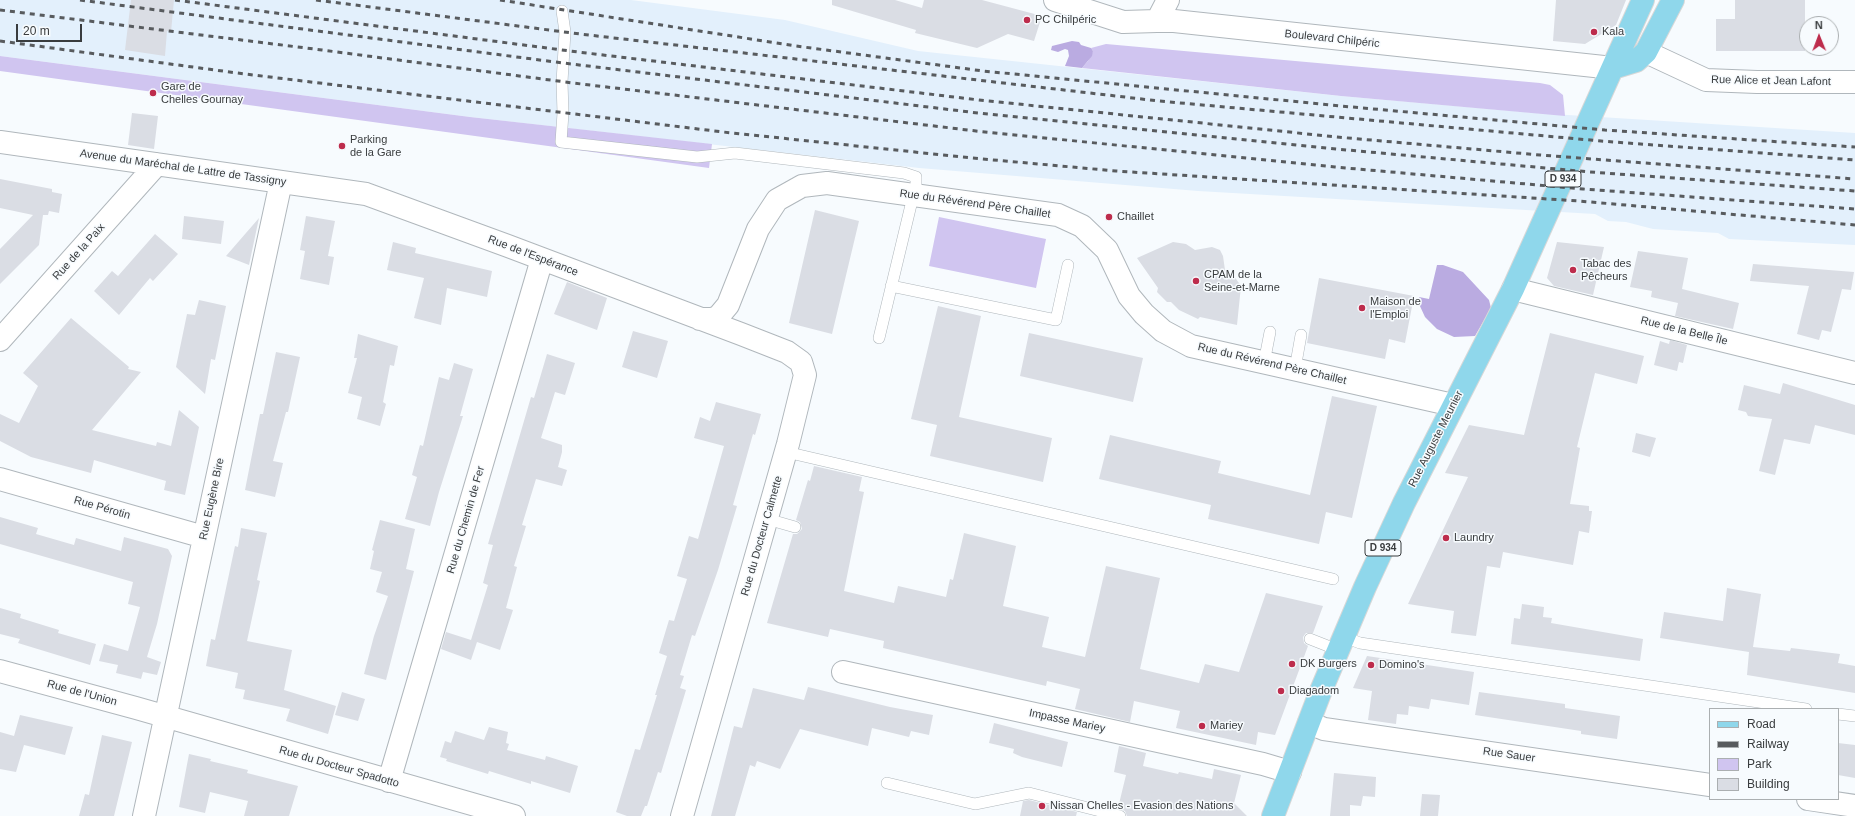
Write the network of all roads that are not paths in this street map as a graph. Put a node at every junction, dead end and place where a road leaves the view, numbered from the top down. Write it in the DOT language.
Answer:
graph roads {
  1 [pos="1055,0"];
  2 [pos="1168,0"];
  3 [pos="1643,0"];
  4 [pos="1673,0"];
  5 [pos="562,10"];
  6 [pos="1157,21"];
  7 [pos="1646,52"];
  8 [pos="1613,68"];
  9 [pos="1855,82"];
  10 [pos="0,142"];
  11 [pos="157,164"];
  12 [pos="281,182"];
  13 [pos="366,194"];
  14 [pos="913,195"];
  15 [pos="542,259"];
  16 [pos="1068,265"];
  17 [pos="891,286"];
  18 [pos="1513,289"];
  19 [pos="700,319"];
  20 [pos="1270,332"];
  21 [pos="1301,336"];
  22 [pos="879,338"];
  23 [pos="0,340"];
  24 [pos="1264,363"];
  25 [pos="1295,369"];
  26 [pos="1855,373"];
  27 [pos="1453,405"];
  28 [pos="786,452"];
  29 [pos="0,479"];
  30 [pos="768,519"];
  31 [pos="794,526"];
  32 [pos="204,537"];
  33 [pos="1333,579"];
  34 [pos="1310,639"];
  35 [pos="1341,643"];
  36 [pos="0,671"];
  37 [pos="843,672"];
  38 [pos="1799,708"];
  39 [pos="1839,714"];
  40 [pos="165,716"];
  41 [pos="1855,716"];
  42 [pos="1309,722"];
  43 [pos="1290,772"];
  44 [pos="389,781"];
  45 [pos="887,783"];
  46 [pos="1709,785"];
  47 [pos="1815,800"];
  48 [pos="1855,806"];
  49 [pos="144,816"];
  50 [pos="514,816"];
  51 [pos="682,816"];
  52 [pos="1120,816"];
  53 [pos="1273,816"];
  1 -- 6 [label="street, Boulevard Chilpéric"];
  2 -- 6 [label="street"];
  3 -- 8 [label="main road, D 934"];
  4 -- 7 [label="main road"];
  5 -- 14 [label="lane"];
  6 -- 8 [label="street, Boulevard Chilpéric"];
  7 -- 8 [label="main road"];
  7 -- 9 [label="street, Rue Alice et Jean Lafont"];
  8 -- 18 [label="main road, Rue Auguste Meunier / D 934"];
  10 -- 11 [label="street, Avenue du Maréchal de Lattre de Tassigny"];
  11 -- 12 [label="street, Avenue du Maréchal de Lattre de Tassigny"];
  11 -- 23 [label="street, Rue de la Paix"];
  12 -- 13 [label="street, Avenue du Maréchal de Lattre de Tassigny"];
  12 -- 32 [label="street, Rue Eugène Bire"];
  13 -- 15 [label="street, Rue de l'Espérance"];
  14 -- 17 [label="lane"];
  14 -- 19 [label="street, Rue du Révérend Père Chaillet"];
  14 -- 24 [label="street, Rue du Révérend Père Chaillet"];
  15 -- 19 [label="street, Rue de l'Espérance"];
  15 -- 44 [label="street, Rue du Chemin de Fer"];
  16 -- 17 [label="lane"];
  17 -- 22 [label="lane"];
  18 -- 26 [label="street, Rue de la Belle Île"];
  18 -- 27 [label="main road, Rue Auguste Meunier / D 934"];
  19 -- 28 [label="street, Rue du Docteur Calmette"];
  20 -- 24 [label="lane"];
  21 -- 25 [label="lane"];
  24 -- 25 [label="street, Rue du Révérend Père Chaillet"];
  25 -- 27 [label="street, Rue du Révérend Père Chaillet"];
  27 -- 35 [label="main road, Rue Auguste Meunier / D 934"];
  28 -- 30 [label="street, Rue du Docteur Calmette"];
  28 -- 33 [label="lane"];
  29 -- 32 [label="street, Rue Pérotin"];
  30 -- 31 [label="lane"];
  30 -- 51 [label="street, Rue du Docteur Calmette"];
  32 -- 40 [label="street, Rue Eugène Bire"];
  34 -- 35 [label="lane"];
  35 -- 38 [label="lane"];
  35 -- 42 [label="main road, Rue Auguste Meunier / D 934"];
  36 -- 40 [label="street, Rue de l'Union"];
  37 -- 43 [label="street, Impasse Mariey"];
  39 -- 41 [label="lane"];
  40 -- 44 [label="street, Rue du Docteur Spadotto"];
  40 -- 49 [label="street, Rue Eugène Bire"];
  42 -- 43 [label="main road, Rue Auguste Meunier / D 934"];
  42 -- 46 [label="street, Rue Sauer"];
  43 -- 53 [label="main road, Rue Auguste Meunier / D 934"];
  44 -- 50 [label="street, Rue du Docteur Spadotto"];
  45 -- 52 [label="lane"];
  47 -- 48 [label="street"];
}
